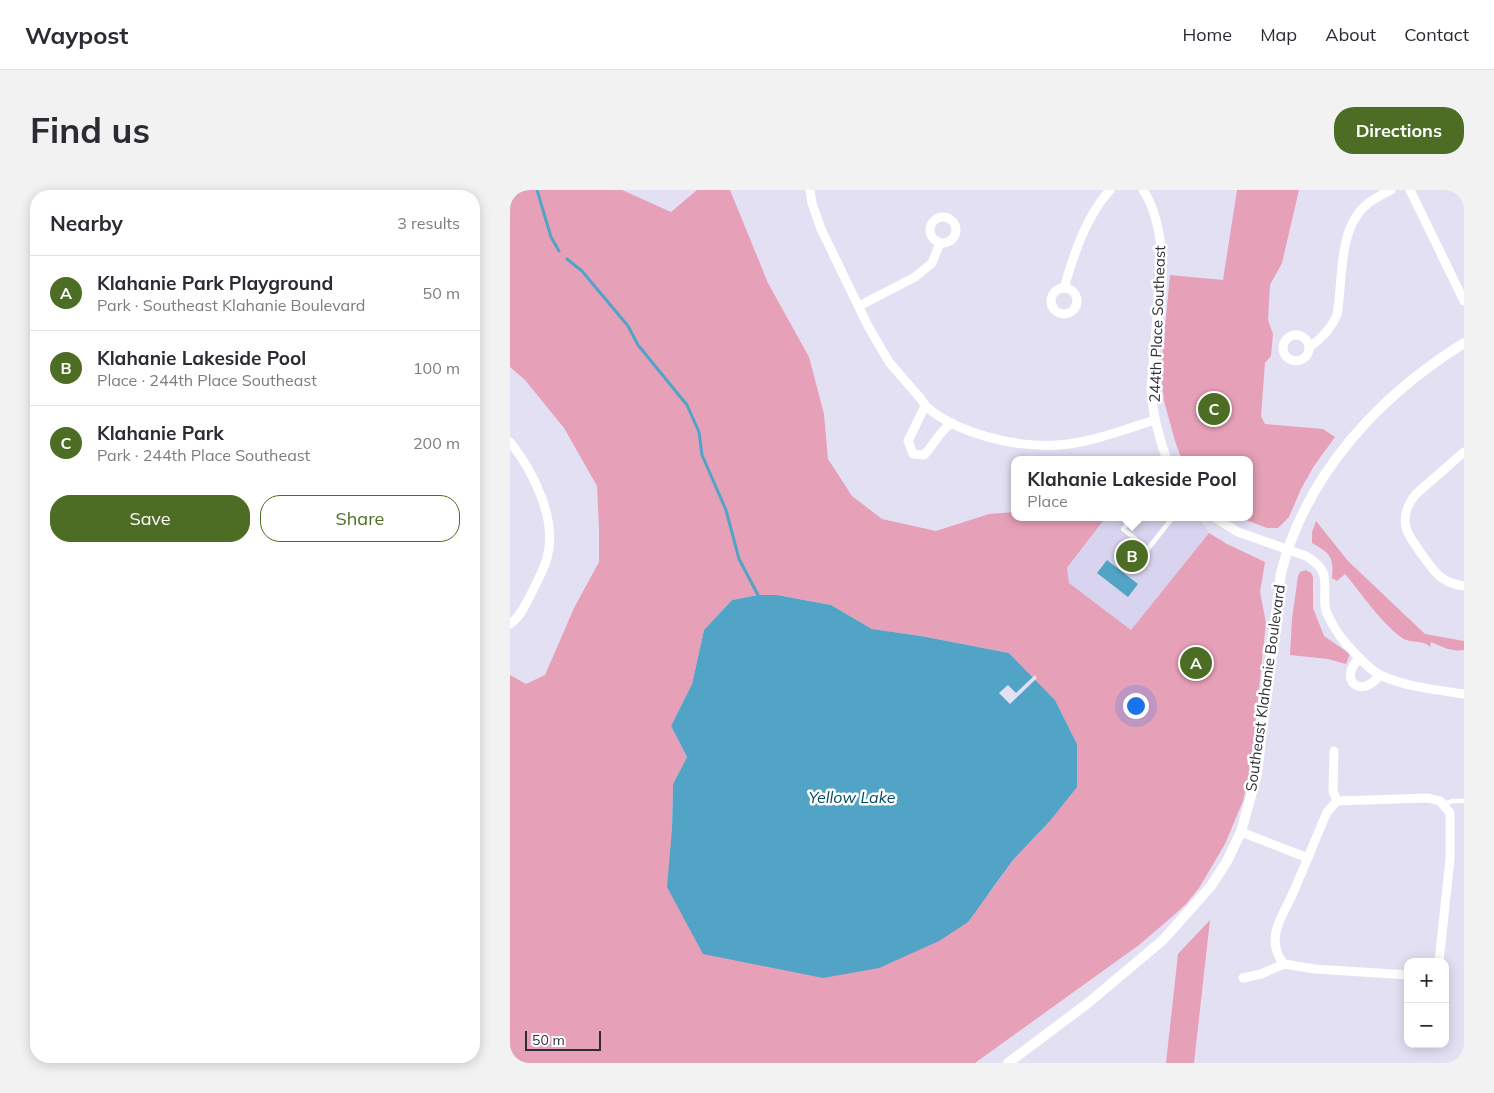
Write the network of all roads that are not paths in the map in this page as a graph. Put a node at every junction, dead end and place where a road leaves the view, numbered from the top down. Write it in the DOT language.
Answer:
graph roads {
  1 [pos="810,190"];
  2 [pos="1110,190"];
  3 [pos="1143,190"];
  4 [pos="1391,190"];
  5 [pos="1410,190"];
  6 [pos="940,243"];
  7 [pos="1064,288"];
  8 [pos="1464,301"];
  9 [pos="859,306"];
  10 [pos="1464,343"];
  11 [pos="1310,347"];
  12 [pos="925,406"];
  13 [pos="1155,420"];
  14 [pos="952,423"];
  15 [pos="510,442"];
  16 [pos="1464,452"];
  17 [pos="1165,456"];
  18 [pos="1130,521"];
  19 [pos="1170,521"];
  20 [pos="1220,521"];
  21 [pos="1287,549"];
  22 [pos="1460,586"];
  23 [pos="510,624"];
  24 [pos="1360,658"];
  25 [pos="1380,675"];
  26 [pos="1464,694"];
  27 [pos="1334,751"];
  28 [pos="1464,801"];
  29 [pos="1337,802"];
  30 [pos="1442,802"];
  31 [pos="1241,832"];
  32 [pos="1308,858"];
  33 [pos="1439,958"];
  34 [pos="1284,964"];
  35 [pos="1404,975"];
  36 [pos="1243,978"];
  37 [pos="1009,1063"];
  1 -- 9 [label="street"];
  2 -- 7 [label="street"];
  3 -- 13 [label="street, 244th Place Southeast"];
  4 -- 11 [label="street"];
  5 -- 8 [label="street"];
  6 -- 9 [label="street"];
  9 -- 12 [label="street"];
  10 -- 21 [label="street, Southeast Klahanie Boulevard"];
  12 -- 14 [label="street"];
  12 -- 14 [label="street"];
  13 -- 14 [label="street"];
  13 -- 17 [label="street, 244th Place Southeast"];
  15 -- 23 [label="street"];
  16 -- 22 [label="street"];
  18 -- 19 [label="lane"];
  20 -- 21 [label="street"];
  21 -- 24 [label="street"];
  21 -- 31 [label="street, Southeast Klahanie Boulevard"];
  24 -- 25 [label="street"];
  24 -- 25 [label="street"];
  25 -- 26 [label="street"];
  27 -- 29 [label="street"];
  28 -- 30 [label="lane"];
  29 -- 30 [label="street"];
  29 -- 32 [label="street"];
  30 -- 33 [label="street"];
  31 -- 32 [label="street"];
  31 -- 37 [label="street, Southeast Klahanie Boulevard"];
  32 -- 34 [label="street"];
  34 -- 35 [label="street"];
  34 -- 36 [label="street"];
}
